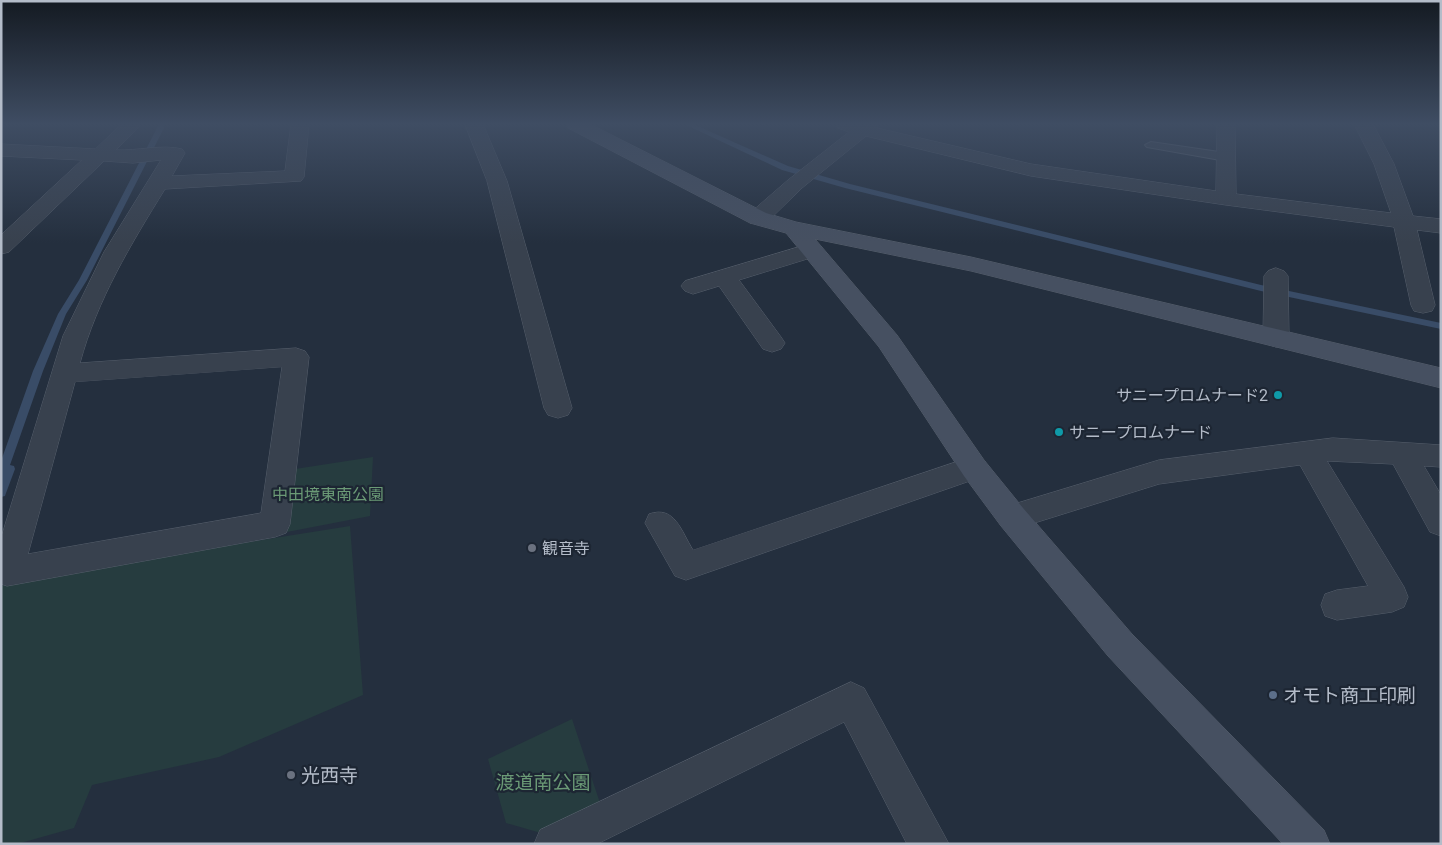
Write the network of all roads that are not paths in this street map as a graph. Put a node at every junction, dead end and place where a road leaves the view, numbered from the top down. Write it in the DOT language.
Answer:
graph roads {
  1 [pos="90,163"];
  2 [pos="169,163"];
  3 [pos="296,163"];
  4 [pos="490,163"];
  5 [pos="652,163"];
  6 [pos="822,163"];
  7 [pos="1005,163"];
  8 [pos="1226,163"];
  9 [pos="1384,163"];
  10 [pos="158,183"];
  11 [pos="1226,199"];
  12 [pos="758,218"];
  13 [pos="1404,221"];
  14 [pos="1441,226"];
  15 [pos="794,228"];
  16 [pos="1,247"];
  17 [pos="812,250"];
  18 [pos="725,276"];
  19 [pos="1276,276"];
  20 [pos="693,286"];
  21 [pos="1423,305"];
  22 [pos="1276,338"];
  23 [pos="772,344"];
  24 [pos="65,373"];
  25 [pos="1441,378"];
  26 [pos="558,408"];
  27 [pos="1307,452"];
  28 [pos="1402,454"];
  29 [pos="1441,456"];
  30 [pos="974,468"];
  31 [pos="1012,517"];
  32 [pos="660,523"];
  33 [pos="1441,523"];
  34 [pos="1337,605"];
  35 [pos="554,844"];
  36 [pos="929,844"];
  37 [pos="1310,844"];
  1 -- 16 [label="street"];
  2 -- 10 [label="street"];
  3 -- 10 [label="street"];
  4 -- 26 [label="street"];
  5 -- 12 [label="street"];
  6 -- 12 [label="street"];
  7 -- 11 [label="street"];
  8 -- 11 [label="street"];
  9 -- 13 [label="street"];
  10 -- 24 [label="street"];
  11 -- 13 [label="street"];
  12 -- 15 [label="street"];
  13 -- 14 [label="street"];
  13 -- 21 [label="street"];
  15 -- 17 [label="street"];
  15 -- 22 [label="street"];
  17 -- 18 [label="street"];
  17 -- 30 [label="street"];
  18 -- 20 [label="street"];
  18 -- 23 [label="street"];
  19 -- 22 [label="street"];
  22 -- 25 [label="street"];
  24 -- 24 [label="street"];
  27 -- 28 [label="street"];
  27 -- 31 [label="street"];
  27 -- 34 [label="street"];
  28 -- 29 [label="street"];
  28 -- 33 [label="street"];
  30 -- 31 [label="street"];
  30 -- 32 [label="street"];
  31 -- 37 [label="street"];
  35 -- 36 [label="street"];
}
